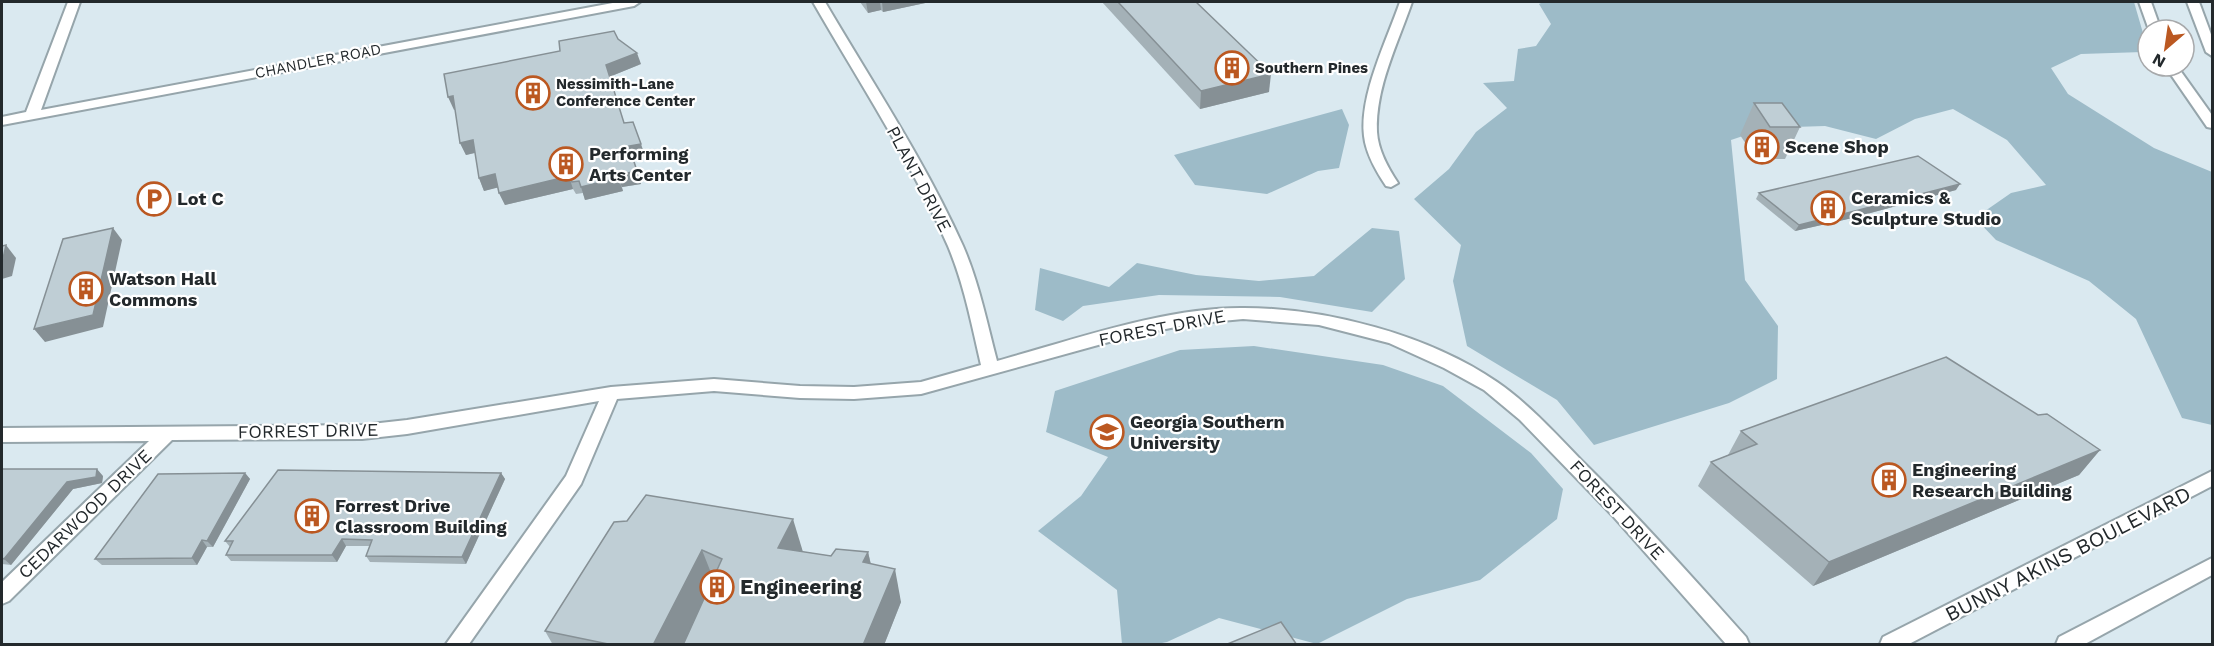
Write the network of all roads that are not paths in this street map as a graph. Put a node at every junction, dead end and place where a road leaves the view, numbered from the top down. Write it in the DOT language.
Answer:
graph roads {
  1 [pos="74,2"];
  2 [pos="634,2"];
  3 [pos="819,2"];
  4 [pos="1406,2"];
  5 [pos="2145,2"];
  6 [pos="2193,2"];
  7 [pos="2151,18"];
  8 [pos="2212,52"];
  9 [pos="2179,78"];
  10 [pos="32,116"];
  11 [pos="2,122"];
  12 [pos="2212,124"];
  13 [pos="1391,183"];
  14 [pos="990,369"];
  15 [pos="611,393"];
  16 [pos="168,433"];
  17 [pos="2,435"];
  18 [pos="2212,478"];
  19 [pos="2212,566"];
  20 [pos="2,595"];
  21 [pos="457,645"];
  22 [pos="1739,645"];
  23 [pos="1890,645"];
  24 [pos="2066,645"];
  1 -- 10 [label="street"];
  2 -- 10 [label="street, CHANDLER ROAD"];
  3 -- 14 [label="street, PLANT DRIVE"];
  4 -- 13 [label="street"];
  5 -- 7 [label="street"];
  6 -- 8 [label="street"];
  9 -- 12 [label="street"];
  10 -- 11 [label="street, CHANDLER ROAD"];
  14 -- 15 [label="street, FOREST DRIVE"];
  14 -- 22 [label="street, FOREST DRIVE"];
  15 -- 16 [label="street, FORREST DRIVE"];
  15 -- 21 [label="street"];
  16 -- 17 [label="street, FORREST DRIVE"];
  16 -- 20 [label="street, CEDARWOOD DRIVE"];
  18 -- 23 [label="street, BUNNY AKINS BOULEVARD"];
  19 -- 24 [label="street"];
}
